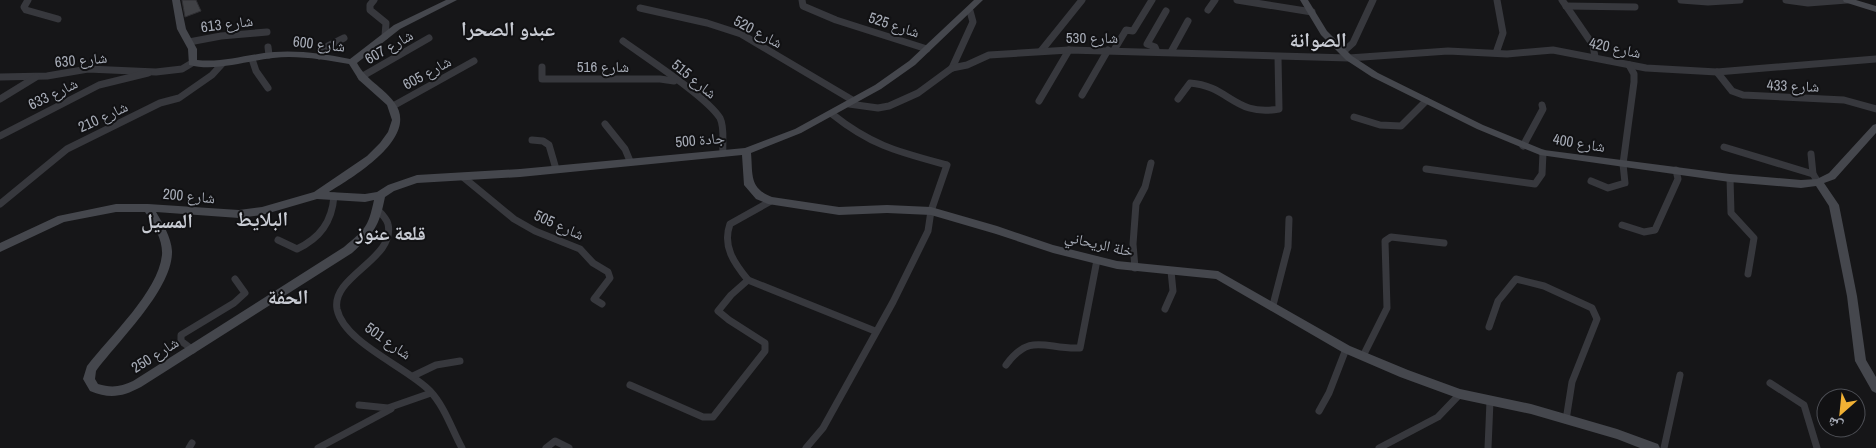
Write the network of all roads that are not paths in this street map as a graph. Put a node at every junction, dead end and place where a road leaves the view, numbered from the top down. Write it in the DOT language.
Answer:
graph roads {
  1 [pos="28,0"];
  2 [pos="176,0"];
  3 [pos="374,0"];
  4 [pos="453,0"];
  5 [pos="802,0"];
  6 [pos="979,0"];
  7 [pos="1082,0"];
  8 [pos="1152,0"];
  9 [pos="1215,0"];
  10 [pos="1237,0"];
  11 [pos="1304,0"];
  12 [pos="1373,0"];
  13 [pos="1497,0"];
  14 [pos="1681,0"];
  15 [pos="1740,0"];
  16 [pos="1786,0"];
  17 [pos="1847,0"];
  18 [pos="1863,0"];
  19 [pos="1564,3"];
  20 [pos="1876,4"];
  21 [pos="1635,7"];
  22 [pos="640,8"];
  23 [pos="1876,9"];
  24 [pos="1208,10"];
  25 [pos="970,11"];
  26 [pos="1166,11"];
  27 [pos="1312,12"];
  28 [pos="58,19"];
  29 [pos="1188,21"];
  30 [pos="267,32"];
  31 [pos="385,36"];
  32 [pos="344,38"];
  33 [pos="429,38"];
  34 [pos="622,41"];
  35 [pos="189,42"];
  36 [pos="927,49"];
  37 [pos="1069,50"];
  38 [pos="1111,50"];
  39 [pos="1041,51"];
  40 [pos="1157,52"];
  41 [pos="1171,52"];
  42 [pos="1496,53"];
  43 [pos="1346,55"];
  44 [pos="319,56"];
  45 [pos="1278,57"];
  46 [pos="1595,57"];
  47 [pos="252,59"];
  48 [pos="1876,59"];
  49 [pos="352,62"];
  50 [pos="474,62"];
  51 [pos="192,63"];
  52 [pos="222,64"];
  53 [pos="1629,65"];
  54 [pos="542,67"];
  55 [pos="952,68"];
  56 [pos="1717,72"];
  57 [pos="150,73"];
  58 [pos="36,76"];
  59 [pos="0,77"];
  60 [pos="361,77"];
  61 [pos="675,81"];
  62 [pos="268,88"];
  63 [pos="1082,95"];
  64 [pos="0,98"];
  65 [pos="1178,99"];
  66 [pos="1039,101"];
  67 [pos="1426,101"];
  68 [pos="851,103"];
  69 [pos="1542,105"];
  70 [pos="393,106"];
  71 [pos="1876,109"];
  72 [pos="832,114"];
  73 [pos="1354,117"];
  74 [pos="605,124"];
  75 [pos="1876,127"];
  76 [pos="0,136"];
  77 [pos="532,140"];
  78 [pos="1523,146"];
  79 [pos="1724,146"];
  80 [pos="746,151"];
  81 [pos="723,153"];
  82 [pos="1544,153"];
  83 [pos="1811,154"];
  84 [pos="630,161"];
  85 [pos="1151,163"];
  86 [pos="1623,164"];
  87 [pos="556,169"];
  88 [pos="1426,169"];
  89 [pos="1676,170"];
  90 [pos="463,176"];
  91 [pos="1730,178"];
  92 [pos="1815,178"];
  93 [pos="1591,181"];
  94 [pos="317,195"];
  95 [pos="380,195"];
  96 [pos="334,196"];
  97 [pos="770,201"];
  98 [pos="0,204"];
  99 [pos="148,208"];
  100 [pos="377,209"];
  101 [pos="931,212"];
  102 [pos="1289,219"];
  103 [pos="1622,225"];
  104 [pos="278,240"];
  105 [pos="1444,243"];
  106 [pos="0,248"];
  107 [pos="1097,260"];
  108 [pos="1135,268"];
  109 [pos="1171,271"];
  110 [pos="1748,274"];
  111 [pos="235,279"];
  112 [pos="748,280"];
  113 [pos="602,304"];
  114 [pos="1273,305"];
  115 [pos="1165,309"];
  116 [pos="1490,327"];
  117 [pos="875,331"];
  118 [pos="1346,348"];
  119 [pos="193,350"];
  120 [pos="1363,356"];
  121 [pos="460,361"];
  122 [pos="1006,364"];
  123 [pos="1680,375"];
  124 [pos="414,376"];
  125 [pos="1770,383"];
  126 [pos="630,385"];
  127 [pos="1876,388"];
  128 [pos="431,393"];
  129 [pos="1465,396"];
  130 [pos="1490,401"];
  131 [pos="359,405"];
  132 [pos="391,409"];
  133 [pos="1318,412"];
  134 [pos="1566,420"];
  135 [pos="318,448"];
  136 [pos="462,448"];
  137 [pos="546,448"];
  138 [pos="568,448"];
  139 [pos="806,448"];
  140 [pos="1379,448"];
  141 [pos="1488,448"];
  142 [pos="1654,448"];
  143 [pos="1664,448"];
  144 [pos="1817,448"];
  1 -- 28 [label="street"];
  2 -- 35 [label="main road"];
  3 -- 31 [label="street"];
  4 -- 31 [label="main road"];
  5 -- 36 [label="street, شارع 525"];
  6 -- 25 [label="main road, جادة 500"];
  7 -- 39 [label="street"];
  8 -- 38 [label="street"];
  9 -- 24 [label="street"];
  10 -- 27 [label="street"];
  11 -- 27 [label="main road, شارع 400"];
  12 -- 43 [label="street"];
  13 -- 42 [label="street"];
  14 -- 15 [label="street"];
  16 -- 17 [label="street"];
  17 -- 23 [label="main road"];
  18 -- 20 [label="main road"];
  19 -- 21 [label="street"];
  19 -- 46 [label="street"];
  22 -- 68 [label="street, شارع 520"];
  25 -- 36 [label="main road, جادة 500"];
  25 -- 55 [label="street"];
  26 -- 40 [label="street"];
  27 -- 43 [label="main road, شارع 400"];
  29 -- 41 [label="street"];
  30 -- 35 [label="street, شارع 613"];
  31 -- 49 [label="main road"];
  32 -- 44 [label="street"];
  33 -- 60 [label="street, شارع 607"];
  34 -- 61 [label="street, شارع 515"];
  35 -- 51 [label="main road"];
  36 -- 68 [label="main road, جادة 500"];
  37 -- 38 [label="street, شارع 530"];
  37 -- 39 [label="street, شارع 530"];
  37 -- 66 [label="street"];
  38 -- 40 [label="street, شارع 530"];
  38 -- 63 [label="street"];
  39 -- 55 [label="street, شارع 530"];
  40 -- 41 [label="street, شارع 530"];
  41 -- 45 [label="street, شارع 530"];
  42 -- 43 [label="street, شارع 420"];
  42 -- 46 [label="street, شارع 420"];
  43 -- 45 [label="street, شارع 530"];
  43 -- 67 [label="main road, شارع 400"];
  44 -- 47 [label="main road, شارع 600"];
  44 -- 49 [label="main road, شارع 600"];
  45 -- 65 [label="street"];
  46 -- 53 [label="street, شارع 420"];
  47 -- 52 [label="main road, شارع 600"];
  47 -- 62 [label="street"];
  48 -- 56 [label="street, شارع 420"];
  49 -- 60 [label="main road, شارع 600"];
  50 -- 70 [label="street, شارع 605"];
  51 -- 52 [label="main road, شارع 600"];
  51 -- 57 [label="street, شارع 630"];
  52 -- 98 [label="street, شارع 210"];
  53 -- 56 [label="street, شارع 420"];
  53 -- 86 [label="street"];
  54 -- 61 [label="street, شارع 516"];
  55 -- 68 [label="street, شارع 530"];
  56 -- 71 [label="street, شارع 433"];
  57 -- 58 [label="street, شارع 630"];
  57 -- 76 [label="street, شارع 633"];
  58 -- 59 [label="street, شارع 630"];
  58 -- 64 [label="street"];
  60 -- 70 [label="main road, شارع 600"];
  61 -- 81 [label="street, شارع 515"];
  67 -- 73 [label="street"];
  67 -- 78 [label="main road, شارع 400"];
  68 -- 72 [label="main road, جادة 500"];
  69 -- 78 [label="street"];
  70 -- 94 [label="main road"];
  72 -- 80 [label="main road, جادة 500"];
  72 -- 101 [label="street"];
  74 -- 84 [label="street"];
  75 -- 92 [label="main road, شارع 400"];
  77 -- 87 [label="street"];
  78 -- 82 [label="main road, شارع 400"];
  79 -- 92 [label="street"];
  80 -- 81 [label="main road, جادة 500"];
  80 -- 97 [label="main road, خلة الريحاني"];
  81 -- 84 [label="main road, جادة 500"];
  82 -- 86 [label="main road, شارع 400"];
  82 -- 88 [label="street"];
  83 -- 92 [label="street"];
  84 -- 87 [label="main road, جادة 500"];
  85 -- 108 [label="street"];
  86 -- 89 [label="main road, شارع 400"];
  86 -- 93 [label="street"];
  87 -- 90 [label="main road, جادة 500"];
  89 -- 91 [label="main road, شارع 400"];
  89 -- 103 [label="street"];
  90 -- 95 [label="main road, جادة 500"];
  90 -- 113 [label="street, شارع 505"];
  91 -- 92 [label="main road, شارع 400"];
  91 -- 110 [label="street"];
  92 -- 127 [label="main road"];
  94 -- 96 [label="main road, شارع 200"];
  94 -- 99 [label="main road, شارع 200"];
  95 -- 96 [label="main road, شارع 200"];
  95 -- 100 [label="main road, شارع 250"];
  96 -- 104 [label="street"];
  97 -- 101 [label="main road, خلة الريحاني"];
  97 -- 112 [label="street"];
  99 -- 106 [label="main road, شارع 200"];
  99 -- 119 [label="main road, شارع 250"];
  100 -- 119 [label="main road, شارع 250"];
  100 -- 124 [label="street, شارع 501"];
  101 -- 107 [label="main road, خلة الريحاني"];
  101 -- 117 [label="street"];
  102 -- 114 [label="street"];
  105 -- 120 [label="street"];
  107 -- 108 [label="main road, خلة الريحاني"];
  107 -- 122 [label="street"];
  108 -- 109 [label="main road, خلة الريحاني"];
  109 -- 114 [label="main road, خلة الريحاني"];
  109 -- 115 [label="street"];
  111 -- 119 [label="street"];
  112 -- 117 [label="street"];
  112 -- 126 [label="street"];
  114 -- 118 [label="main road, خلة الريحاني"];
  116 -- 134 [label="street"];
  117 -- 139 [label="street"];
  118 -- 120 [label="main road, خلة الريحاني"];
  118 -- 133 [label="street"];
  120 -- 129 [label="main road, خلة الريحاني"];
  121 -- 124 [label="street"];
  123 -- 143 [label="street"];
  124 -- 128 [label="street, شارع 501"];
  125 -- 144 [label="street"];
  128 -- 132 [label="street"];
  128 -- 136 [label="street, شارع 501"];
  129 -- 130 [label="main road, خلة الريحاني"];
  129 -- 140 [label="street"];
  130 -- 134 [label="main road, خلة الريحاني"];
  130 -- 141 [label="street"];
  131 -- 132 [label="street"];
  132 -- 135 [label="street"];
  134 -- 142 [label="main road, خلة الريحاني"];
  137 -- 138 [label="street"];
}
